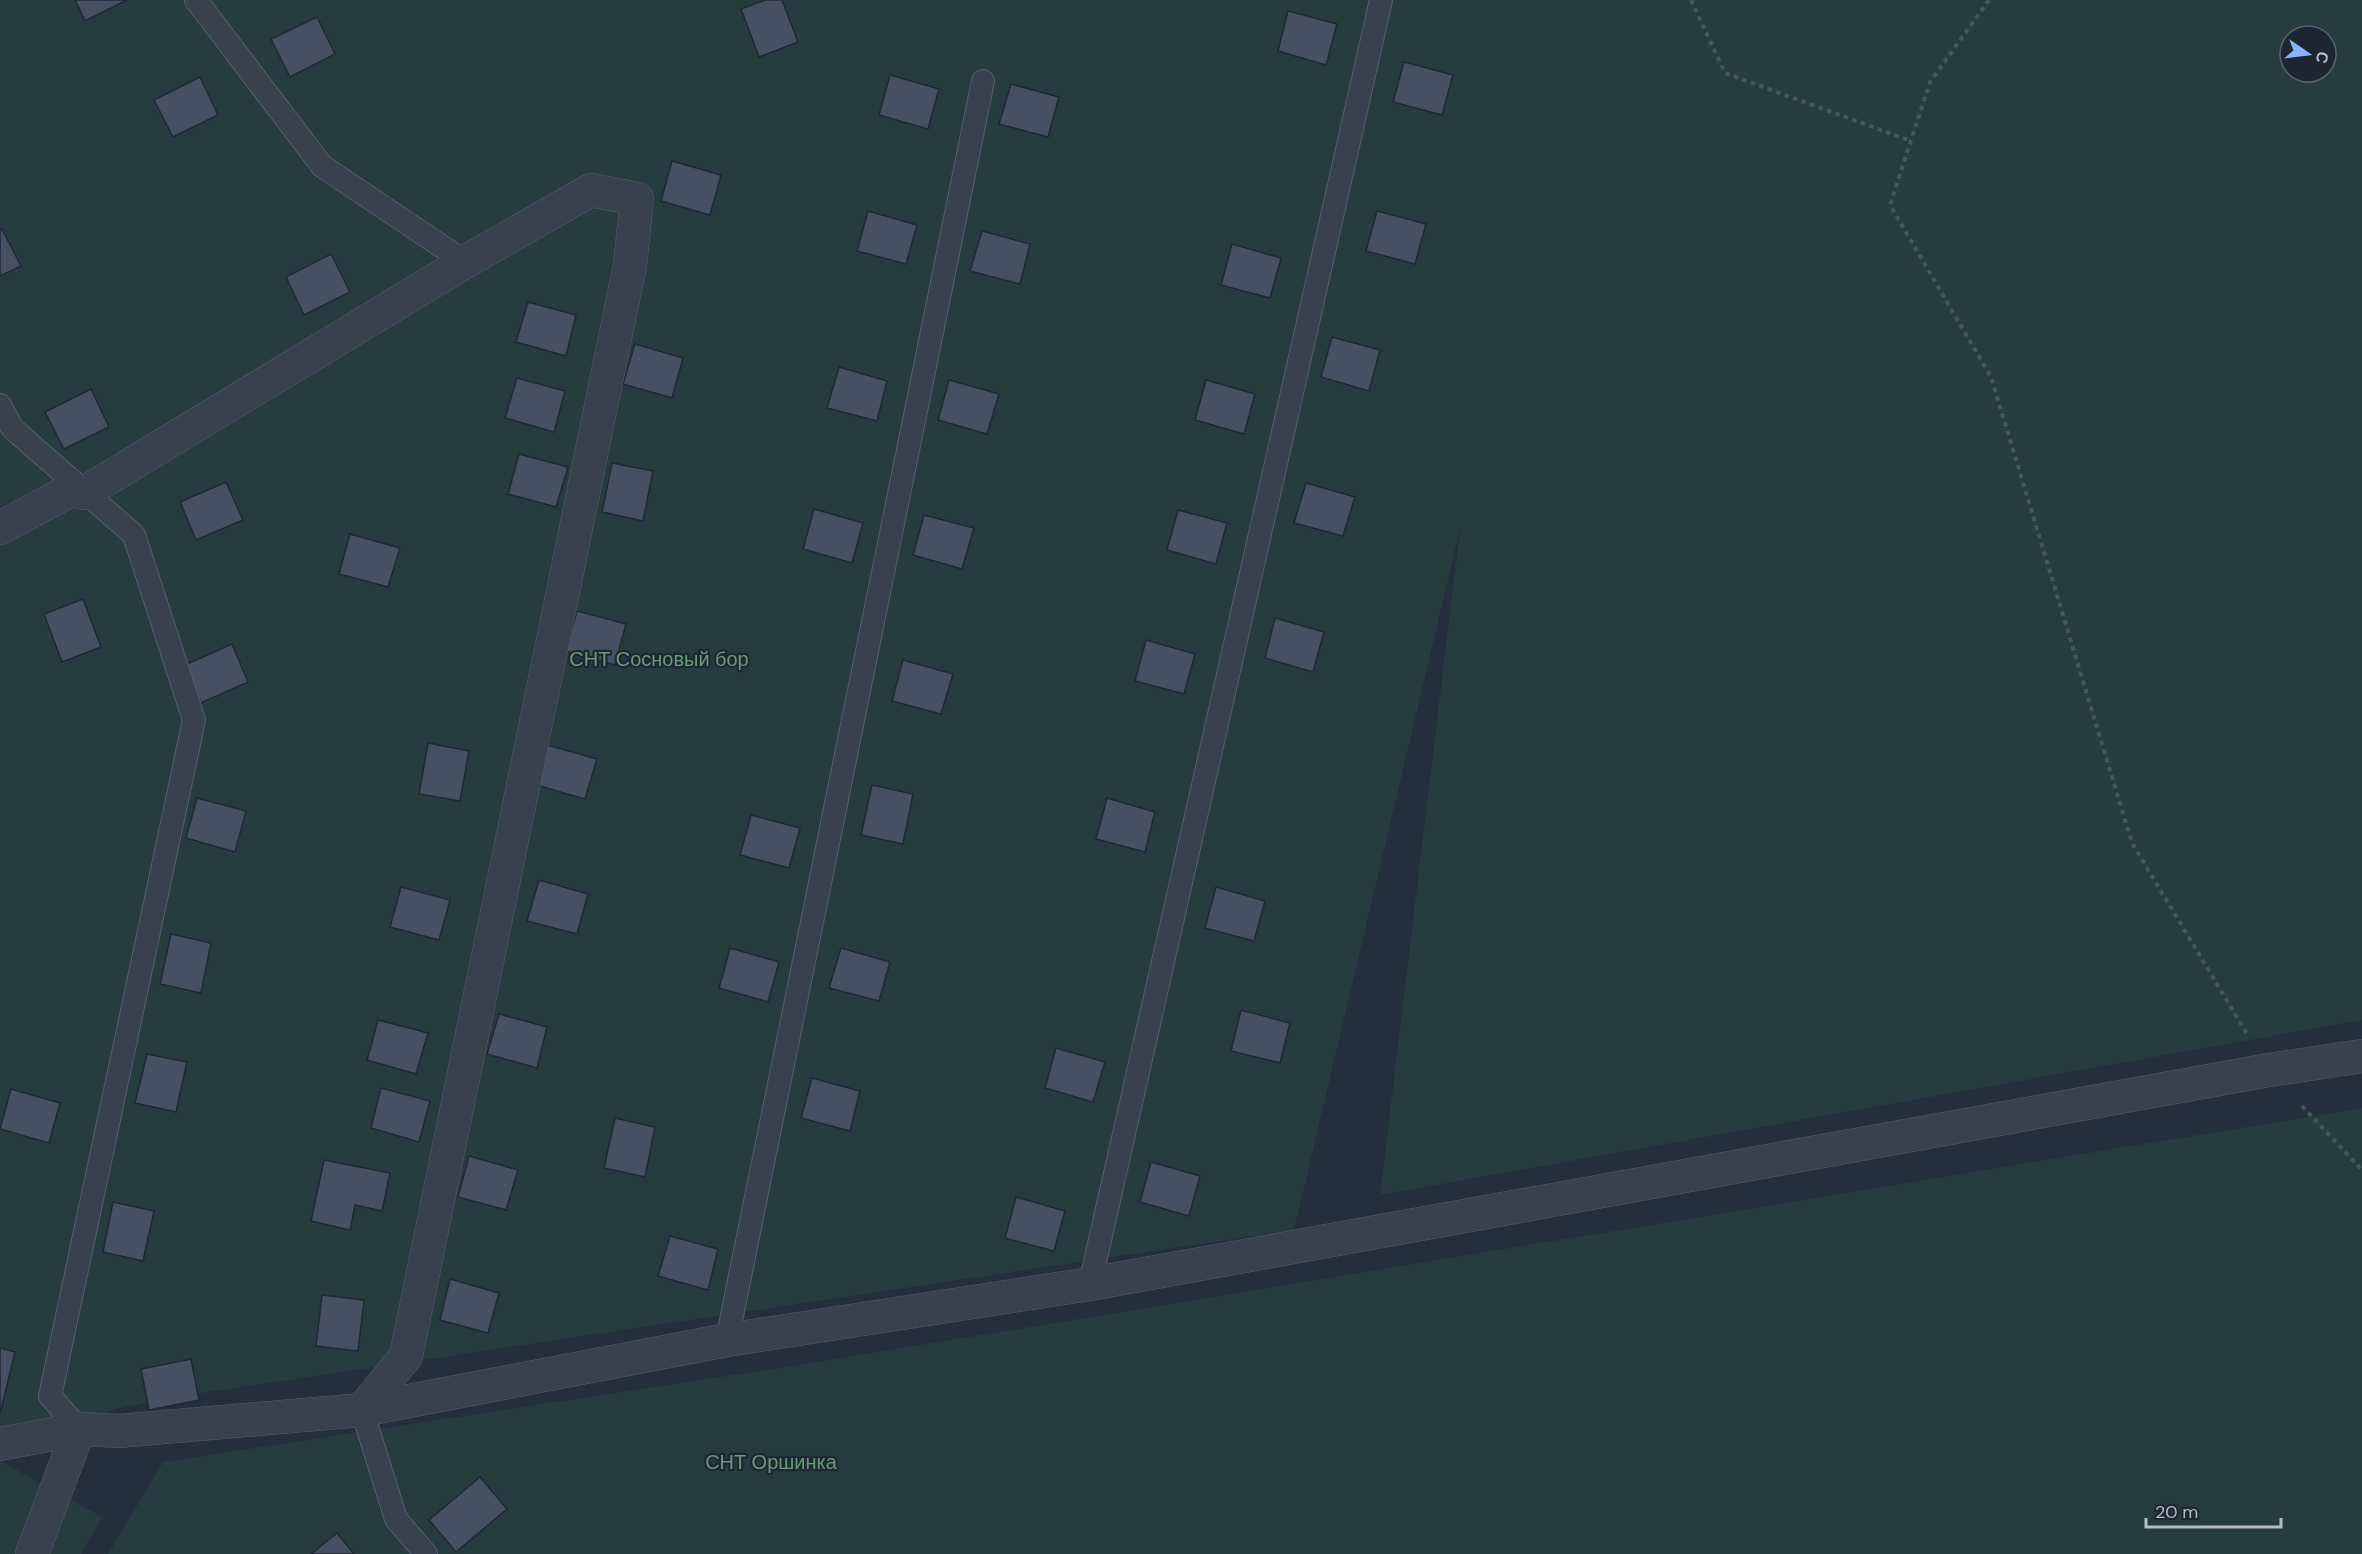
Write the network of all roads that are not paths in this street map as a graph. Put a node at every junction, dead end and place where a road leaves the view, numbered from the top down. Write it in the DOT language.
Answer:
graph roads {
  1 [pos="196,0"];
  2 [pos="1381,0"];
  3 [pos="983,81"];
  4 [pos="465,262"];
  5 [pos="0,405"];
  6 [pos="84,493"];
  7 [pos="0,528"];
  8 [pos="2362,1056"];
  9 [pos="1090,1284"];
  10 [pos="727,1340"];
  11 [pos="362,1410"];
  12 [pos="79,1429"];
  13 [pos="0,1444"];
  14 [pos="32,1554"];
  15 [pos="426,1554"];
  1 -- 4 [label="lane"];
  2 -- 9 [label="lane"];
  3 -- 10 [label="lane"];
  4 -- 6 [label="street"];
  4 -- 11 [label="street"];
  5 -- 6 [label="lane"];
  6 -- 7 [label="street"];
  6 -- 12 [label="lane"];
  8 -- 9 [label="street"];
  9 -- 10 [label="street"];
  10 -- 11 [label="street"];
  11 -- 12 [label="street"];
  11 -- 15 [label="lane"];
  12 -- 13 [label="street"];
  12 -- 14 [label="street"];
}
